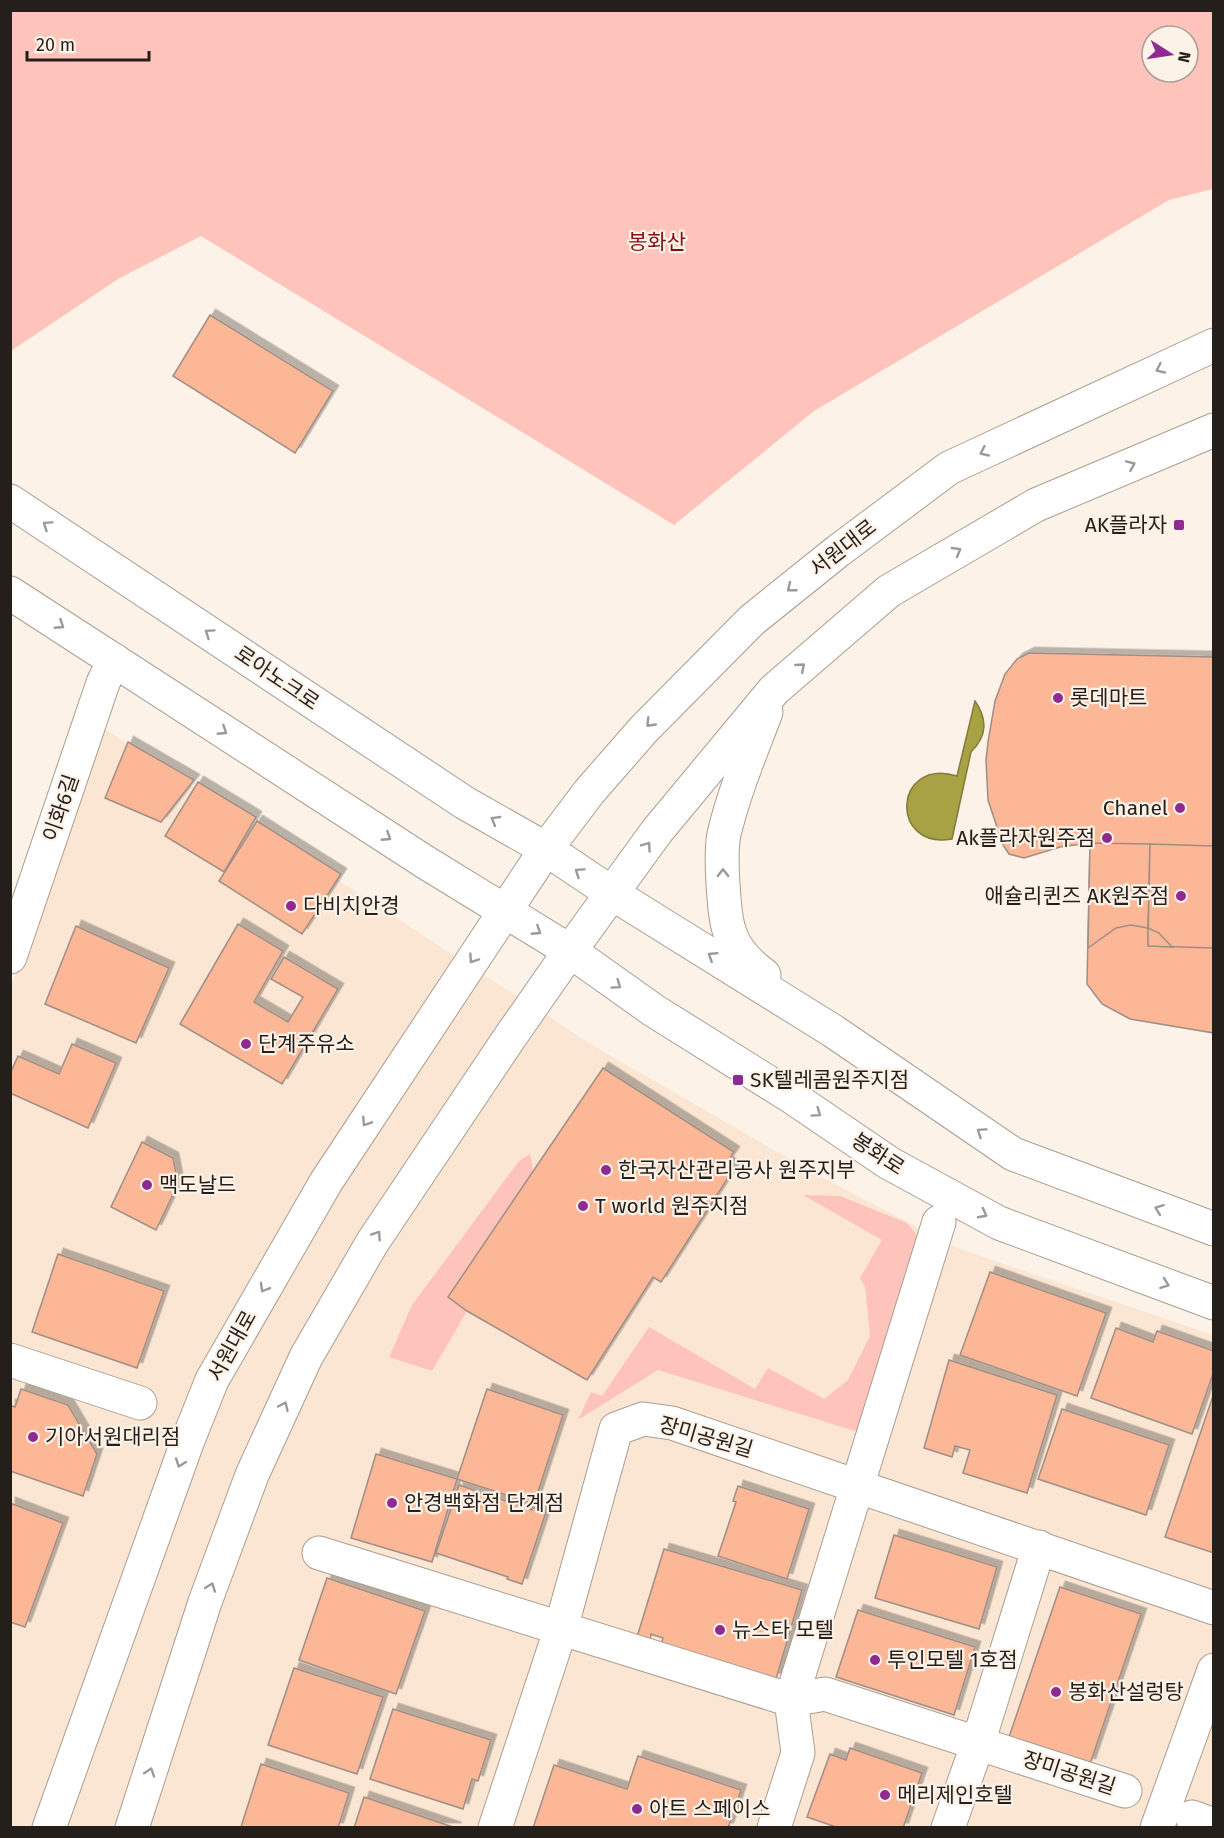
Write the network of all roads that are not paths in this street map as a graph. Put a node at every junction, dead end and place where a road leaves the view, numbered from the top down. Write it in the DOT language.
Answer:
graph roads {
  1 [pos="1214,345"];
  2 [pos="1214,430"];
  3 [pos="10,501"];
  4 [pos="10,593"];
  5 [pos="114,660"];
  6 [pos="774,690"];
  7 [pos="546,849"];
  8 [pos="613,894"];
  9 [pos="505,910"];
  10 [pos="570,951"];
  11 [pos="10,957"];
  12 [pos="833,1031"];
  13 [pos="939,1222"];
  14 [pos="1214,1229"];
  15 [pos="1214,1303"];
  16 [pos="10,1360"];
  17 [pos="140,1403"];
  18 [pos="856,1485"];
  19 [pos="1039,1547"];
  20 [pos="319,1553"];
  21 [pos="1214,1608"];
  22 [pos="561,1628"];
  23 [pos="1214,1670"];
  24 [pos="791,1700"];
  25 [pos="978,1743"];
  26 [pos="1125,1791"];
  27 [pos="50,1827"];
  28 [pos="132,1827"];
  29 [pos="495,1827"];
  30 [pos="774,1827"];
  31 [pos="948,1827"];
  32 [pos="1157,1827"];
  1 -- 7 [label="street, 서원대로, one-way"];
  6 -- 2 [label="street, one-way"];
  7 -- 3 [label="street, 로아노크로, one-way"];
  4 -- 5 [label="street, one-way"];
  5 -- 9 [label="street, one-way"];
  5 -- 11 [label="street, 이화6길"];
  8 -- 6 [label="street, one-way"];
  12 -- 6 [label="street, one-way"];
  8 -- 7 [label="street, 로아노크로, one-way"];
  7 -- 9 [label="street, 서원대로"];
  8 -- 10 [label="street"];
  12 -- 8 [label="street, one-way"];
  9 -- 10 [label="street, 봉화로, one-way"];
  9 -- 27 [label="street, 서원대로, one-way"];
  10 -- 15 [label="street, 봉화로, one-way"];
  28 -- 10 [label="street, one-way"];
  14 -- 12 [label="street, one-way"];
  13 -- 18 [label="street"];
  16 -- 17 [label="street"];
  18 -- 19 [label="street, 장미공원길"];
  18 -- 22 [label="street, 장미공원길"];
  18 -- 24 [label="street"];
  19 -- 21 [label="street, 장미공원길"];
  19 -- 25 [label="street"];
  20 -- 22 [label="street, 장미공원길"];
  22 -- 24 [label="street, 장미공원길"];
  22 -- 29 [label="street, 장미공원길"];
  23 -- 32 [label="street"];
  24 -- 25 [label="street, 장미공원길"];
  24 -- 30 [label="street"];
  25 -- 26 [label="street, 장미공원길"];
  25 -- 31 [label="street"];
}
